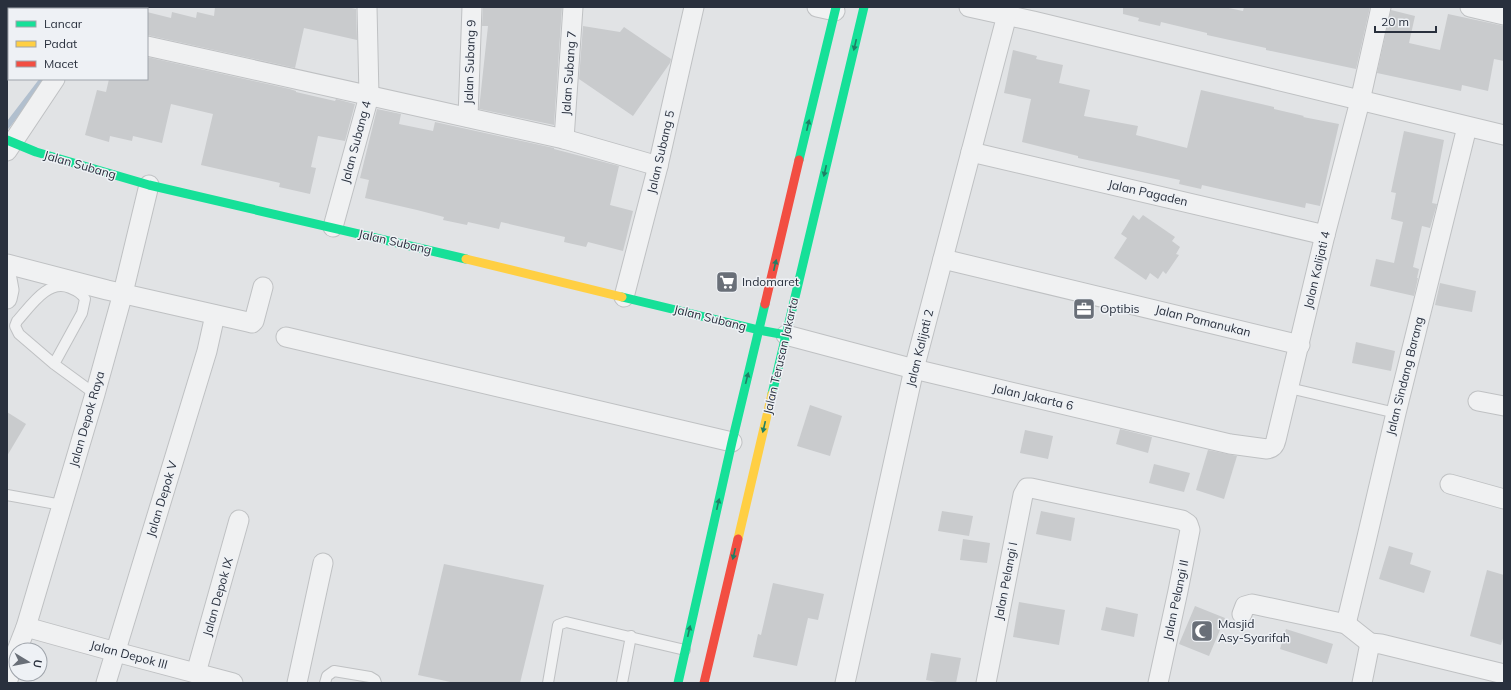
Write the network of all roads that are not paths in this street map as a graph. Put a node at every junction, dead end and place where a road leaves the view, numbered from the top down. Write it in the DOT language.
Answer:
graph roads {
  1 [pos="368,7"];
  2 [pos="472,7"];
  3 [pos="573,7"];
  4 [pos="694,7"];
  5 [pos="864,7"];
  6 [pos="973,7"];
  7 [pos="1381,7"];
  8 [pos="1470,7"];
  9 [pos="829,8"];
  10 [pos="1007,15"];
  11 [pos="1504,15"];
  12 [pos="148,46"];
  13 [pos="54,80"];
  14 [pos="369,96"];
  15 [pos="1360,101"];
  16 [pos="468,117"];
  17 [pos="1467,127"];
  18 [pos="1504,135"];
  19 [pos="564,139"];
  20 [pos="9,145"];
  21 [pos="971,152"];
  22 [pos="658,166"];
  23 [pos="149,184"];
  24 [pos="333,227"];
  25 [pos="1325,235"];
  26 [pos="943,259"];
  27 [pos="7,264"];
  28 [pos="7,279"];
  29 [pos="263,287"];
  30 [pos="123,293"];
  31 [pos="624,297"];
  32 [pos="7,299"];
  33 [pos="215,315"];
  34 [pos="759,330"];
  35 [pos="786,335"];
  36 [pos="286,338"];
  37 [pos="1300,345"];
  38 [pos="54,364"];
  39 [pos="914,369"];
  40 [pos="1289,388"];
  41 [pos="95,394"];
  42 [pos="1478,401"];
  43 [pos="1504,406"];
  44 [pos="1396,413"];
  45 [pos="1276,440"];
  46 [pos="732,442"];
  47 [pos="1450,484"];
  48 [pos="1034,488"];
  49 [pos="7,495"];
  50 [pos="1504,499"];
  51 [pos="62,505"];
  52 [pos="240,520"];
  53 [pos="323,563"];
  54 [pos="1242,614"];
  55 [pos="1346,624"];
  56 [pos="631,636"];
  57 [pos="17,641"];
  58 [pos="1370,643"];
  59 [pos="685,650"];
  60 [pos="116,652"];
  61 [pos="196,673"];
  62 [pos="1493,675"];
  63 [pos="7,683"];
  64 [pos="106,683"];
  65 [pos="233,683"];
  66 [pos="297,683"];
  67 [pos="325,683"];
  68 [pos="376,683"];
  69 [pos="548,683"];
  70 [pos="622,683"];
  71 [pos="678,683"];
  72 [pos="704,683"];
  73 [pos="845,683"];
  74 [pos="986,683"];
  75 [pos="1158,683"];
  76 [pos="1362,683"];
  1 -- 14 [label="street, Jalan Subang 4"];
  2 -- 16 [label="street, Jalan Subang 9"];
  3 -- 19 [label="street, Jalan Subang 7"];
  4 -- 22 [label="street, Jalan Subang 5"];
  5 -- 35 [label="main road, Jalan Terusan Jakarta, one-way"];
  6 -- 10 [label="street"];
  7 -- 15 [label="street, Jalan Kalijati 4"];
  8 -- 11 [label="street"];
  34 -- 9 [label="main road, one-way"];
  10 -- 15 [label="street"];
  10 -- 21 [label="street, Jalan Kalijati 2"];
  12 -- 14 [label="street"];
  13 -- 20 [label="street"];
  14 -- 16 [label="street"];
  14 -- 24 [label="street, Jalan Subang 4"];
  15 -- 17 [label="street"];
  15 -- 25 [label="street, Jalan Kalijati 4"];
  16 -- 19 [label="street"];
  17 -- 18 [label="street"];
  17 -- 44 [label="street, Jalan Sindang Barang"];
  19 -- 22 [label="street"];
  20 -- 23 [label="main road, Jalan Subang"];
  21 -- 25 [label="street, Jalan Pagaden"];
  21 -- 26 [label="street, Jalan Kalijati 2"];
  22 -- 31 [label="street, Jalan Subang 5"];
  23 -- 24 [label="main road, Jalan Subang"];
  23 -- 30 [label="street, Jalan Depok Raya"];
  24 -- 31 [label="main road, Jalan Subang"];
  25 -- 37 [label="street, Jalan Kalijati 4"];
  26 -- 37 [label="street, Jalan Pamanukan"];
  26 -- 39 [label="street, Jalan Kalijati 2"];
  27 -- 30 [label="street"];
  28 -- 32 [label="street"];
  29 -- 33 [label="street"];
  30 -- 33 [label="street"];
  30 -- 41 [label="street, Jalan Depok Raya"];
  31 -- 34 [label="main road, Jalan Subang"];
  33 -- 60 [label="street, Jalan Depok V"];
  34 -- 35 [label="main road, Jalan Subang"];
  46 -- 34 [label="main road, one-way"];
  35 -- 39 [label="street, Jalan Jakarta 6"];
  35 -- 72 [label="main road, Jalan Terusan Jakarta, one-way"];
  36 -- 46 [label="street"];
  37 -- 40 [label="street, Jalan Kalijati 4"];
  38 -- 38 [label="lane"];
  38 -- 41 [label="lane"];
  39 -- 45 [label="street, Jalan Jakarta 6"];
  39 -- 73 [label="street, Jalan Kalijati 2"];
  40 -- 44 [label="lane"];
  40 -- 45 [label="street, Jalan Kalijati 4"];
  41 -- 51 [label="street, Jalan Depok Raya"];
  42 -- 43 [label="street"];
  44 -- 55 [label="street, Jalan Sindang Barang"];
  59 -- 46 [label="main road, one-way"];
  47 -- 50 [label="street"];
  48 -- 74 [label="street, Jalan Pelangi I"];
  48 -- 75 [label="street, Jalan Pelangi II"];
  49 -- 51 [label="lane"];
  51 -- 57 [label="street, Jalan Depok Raya"];
  52 -- 61 [label="street, Jalan Depok IX"];
  53 -- 66 [label="street"];
  54 -- 55 [label="street"];
  55 -- 58 [label="street"];
  56 -- 59 [label="lane"];
  56 -- 69 [label="lane"];
  56 -- 70 [label="lane"];
  57 -- 60 [label="street, Jalan Depok III"];
  57 -- 63 [label="street, Jalan Depok Raya"];
  58 -- 62 [label="street"];
  58 -- 76 [label="street"];
  59 -- 71 [label="main road"];
  60 -- 61 [label="street, Jalan Depok III"];
  60 -- 64 [label="street, Jalan Depok V"];
  61 -- 65 [label="street, Jalan Depok III"];
  67 -- 68 [label="lane"];
}
